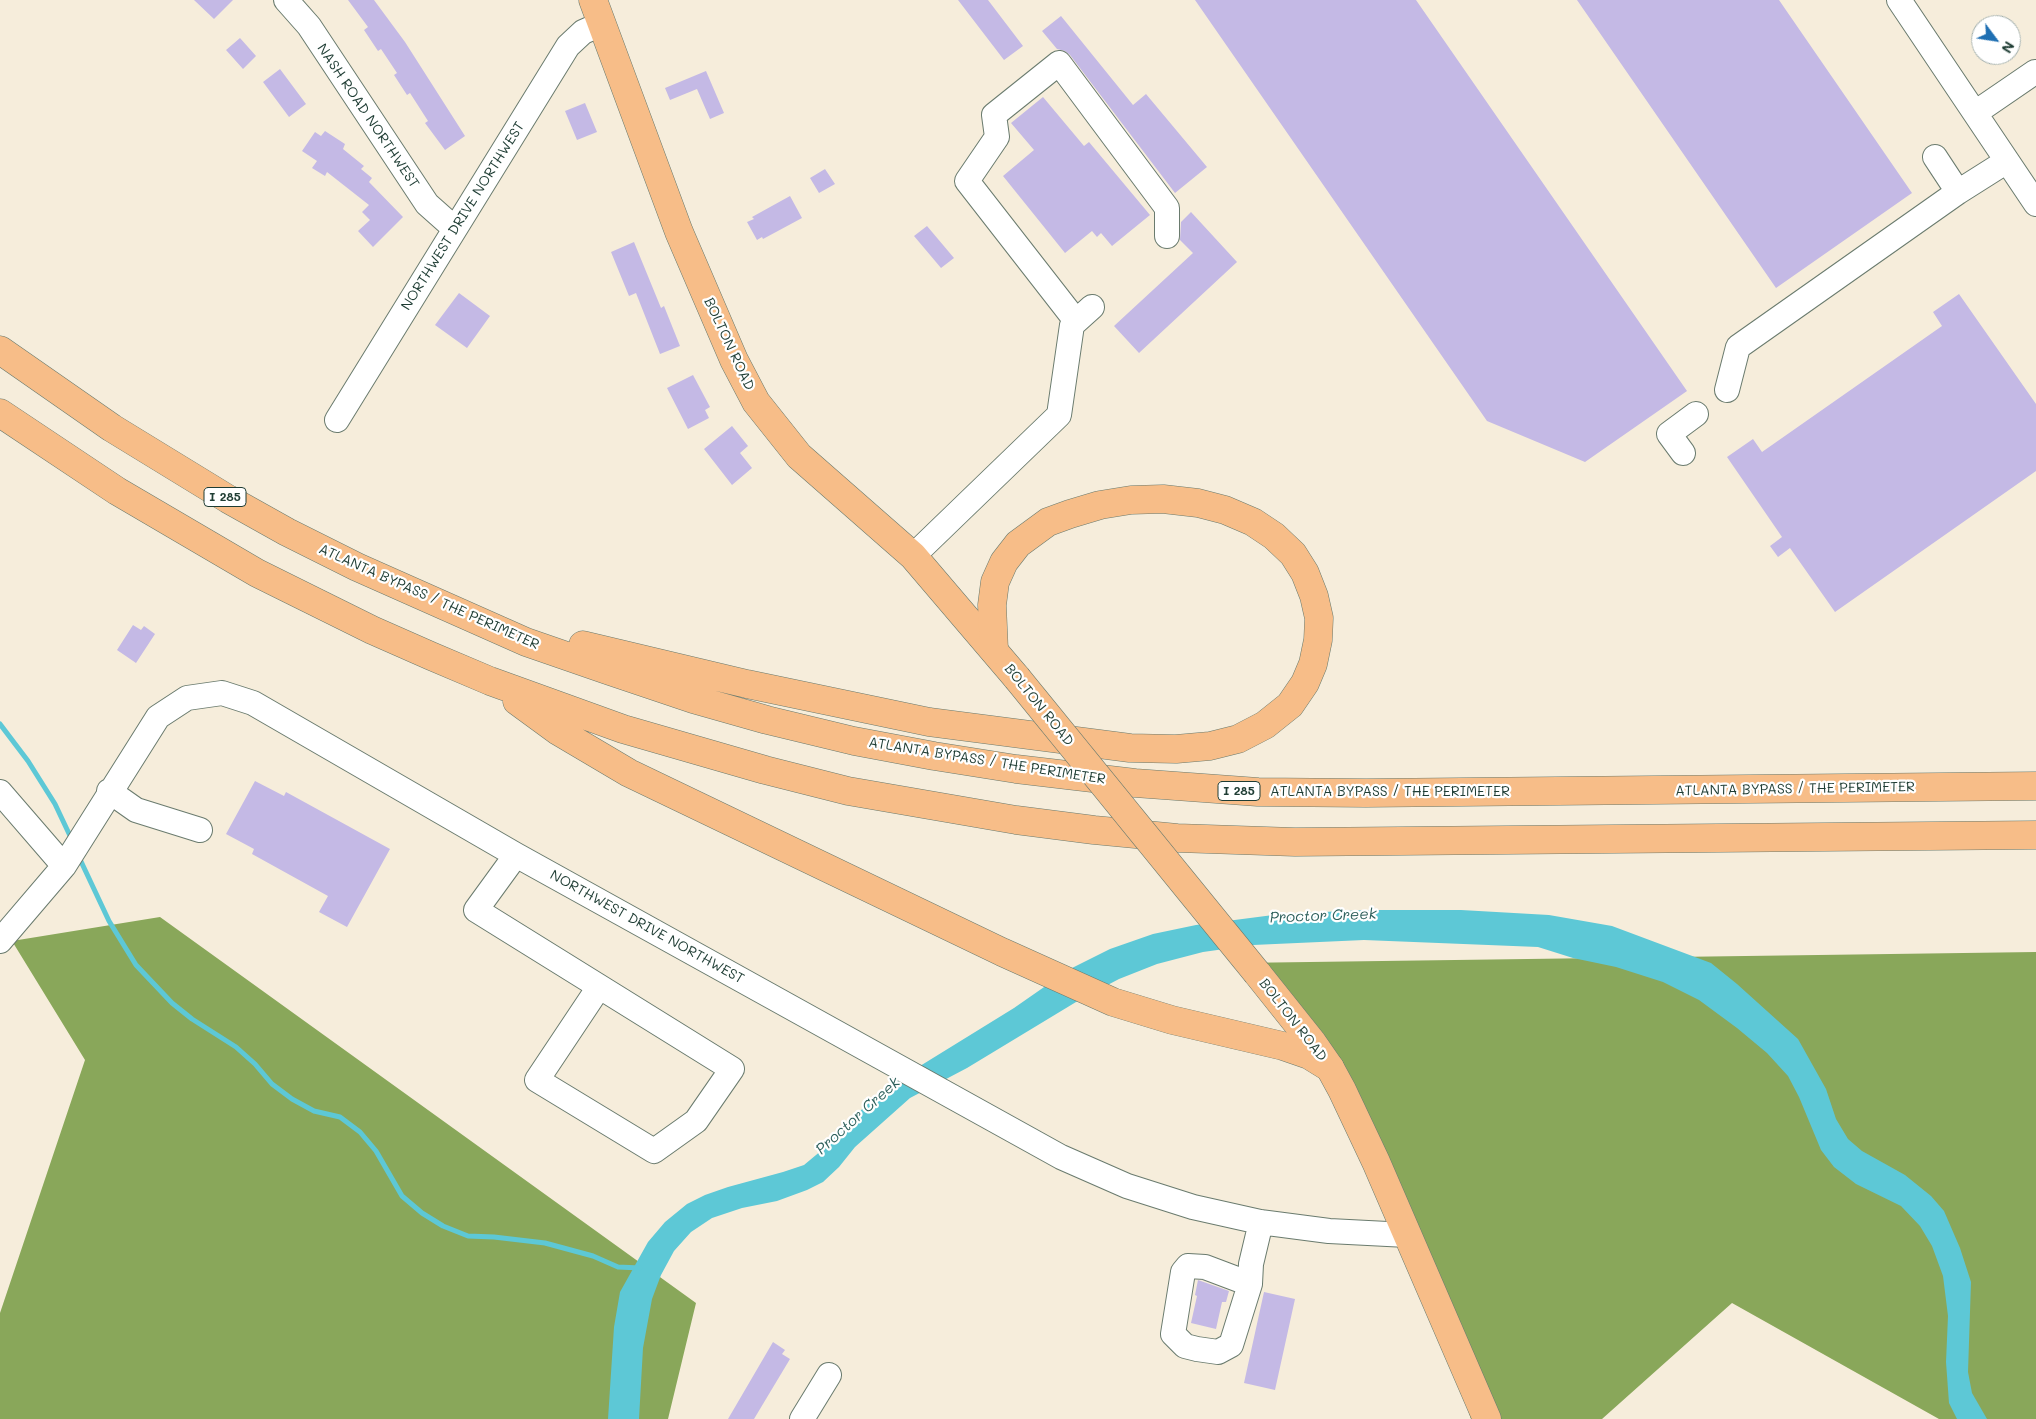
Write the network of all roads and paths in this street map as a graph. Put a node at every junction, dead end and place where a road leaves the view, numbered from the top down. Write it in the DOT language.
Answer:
graph roads {
  1 [pos="286,0"];
  2 [pos="1899,0"];
  3 [pos="597,12"];
  4 [pos="2035,72"];
  5 [pos="1975,113"];
  6 [pos="1935,157"];
  7 [pos="2007,161"];
  8 [pos="1958,192"];
  9 [pos="2036,204"];
  10 [pos="454,228"];
  11 [pos="1167,236"];
  12 [pos="0,350"];
  13 [pos="1727,390"];
  14 [pos="0,413"];
  15 [pos="1696,414"];
  16 [pos="337,420"];
  17 [pos="1682,453"];
  18 [pos="913,556"];
  19 [pos="465,616"];
  20 [pos="994,650"];
  21 [pos="490,681"];
  22 [pos="2036,786"];
  23 [pos="0,792"];
  24 [pos="109,792"];
  25 [pos="200,830"];
  26 [pos="2036,835"];
  27 [pos="516,855"];
  28 [pos="64,866"];
  29 [pos="0,941"];
  30 [pos="599,987"];
  31 [pos="1330,1068"];
  32 [pos="1261,1222"];
  33 [pos="1408,1235"];
  34 [pos="1250,1284"];
  35 [pos="829,1374"];
  36 [pos="802,1419"];
  37 [pos="1487,1419"];
  1 -- 10 [label="street, NASH ROAD NORTHWEST"];
  2 -- 5 [label="street"];
  3 -- 10 [label="street, NORTHWEST DRIVE NORTHWEST"];
  3 -- 18 [label="main road, BOLTON ROAD"];
  4 -- 5 [label="street"];
  5 -- 7 [label="street"];
  6 -- 8 [label="street"];
  7 -- 8 [label="street"];
  7 -- 9 [label="street"];
  8 -- 13 [label="street"];
  10 -- 16 [label="street, NORTHWEST DRIVE NORTHWEST"];
  11 -- 18 [label="street"];
  12 -- 19 [label="main road, ATLANTA BYPASS / THE PERIMETER / I 285"];
  14 -- 21 [label="main road"];
  15 -- 17 [label="street"];
  18 -- 20 [label="main road, BOLTON ROAD"];
  19 -- 20 [label="main road"];
  19 -- 22 [label="main road, ATLANTA BYPASS / THE PERIMETER / I 285"];
  20 -- 31 [label="main road, BOLTON ROAD, bridge"];
  21 -- 26 [label="main road"];
  21 -- 31 [label="main road"];
  23 -- 28 [label="street"];
  24 -- 25 [label="street"];
  24 -- 27 [label="street, NORTHWEST DRIVE NORTHWEST"];
  24 -- 28 [label="street, NORTHWEST DRIVE NORTHWEST"];
  27 -- 30 [label="street"];
  27 -- 32 [label="street, NORTHWEST DRIVE NORTHWEST"];
  28 -- 29 [label="street, NORTHWEST DRIVE NORTHWEST"];
  30 -- 30 [label="street"];
  31 -- 33 [label="main road, BOLTON ROAD"];
  32 -- 33 [label="street, NORTHWEST DRIVE NORTHWEST"];
  32 -- 34 [label="street"];
  33 -- 37 [label="main road, BOLTON ROAD"];
  35 -- 36 [label="street"];
}
